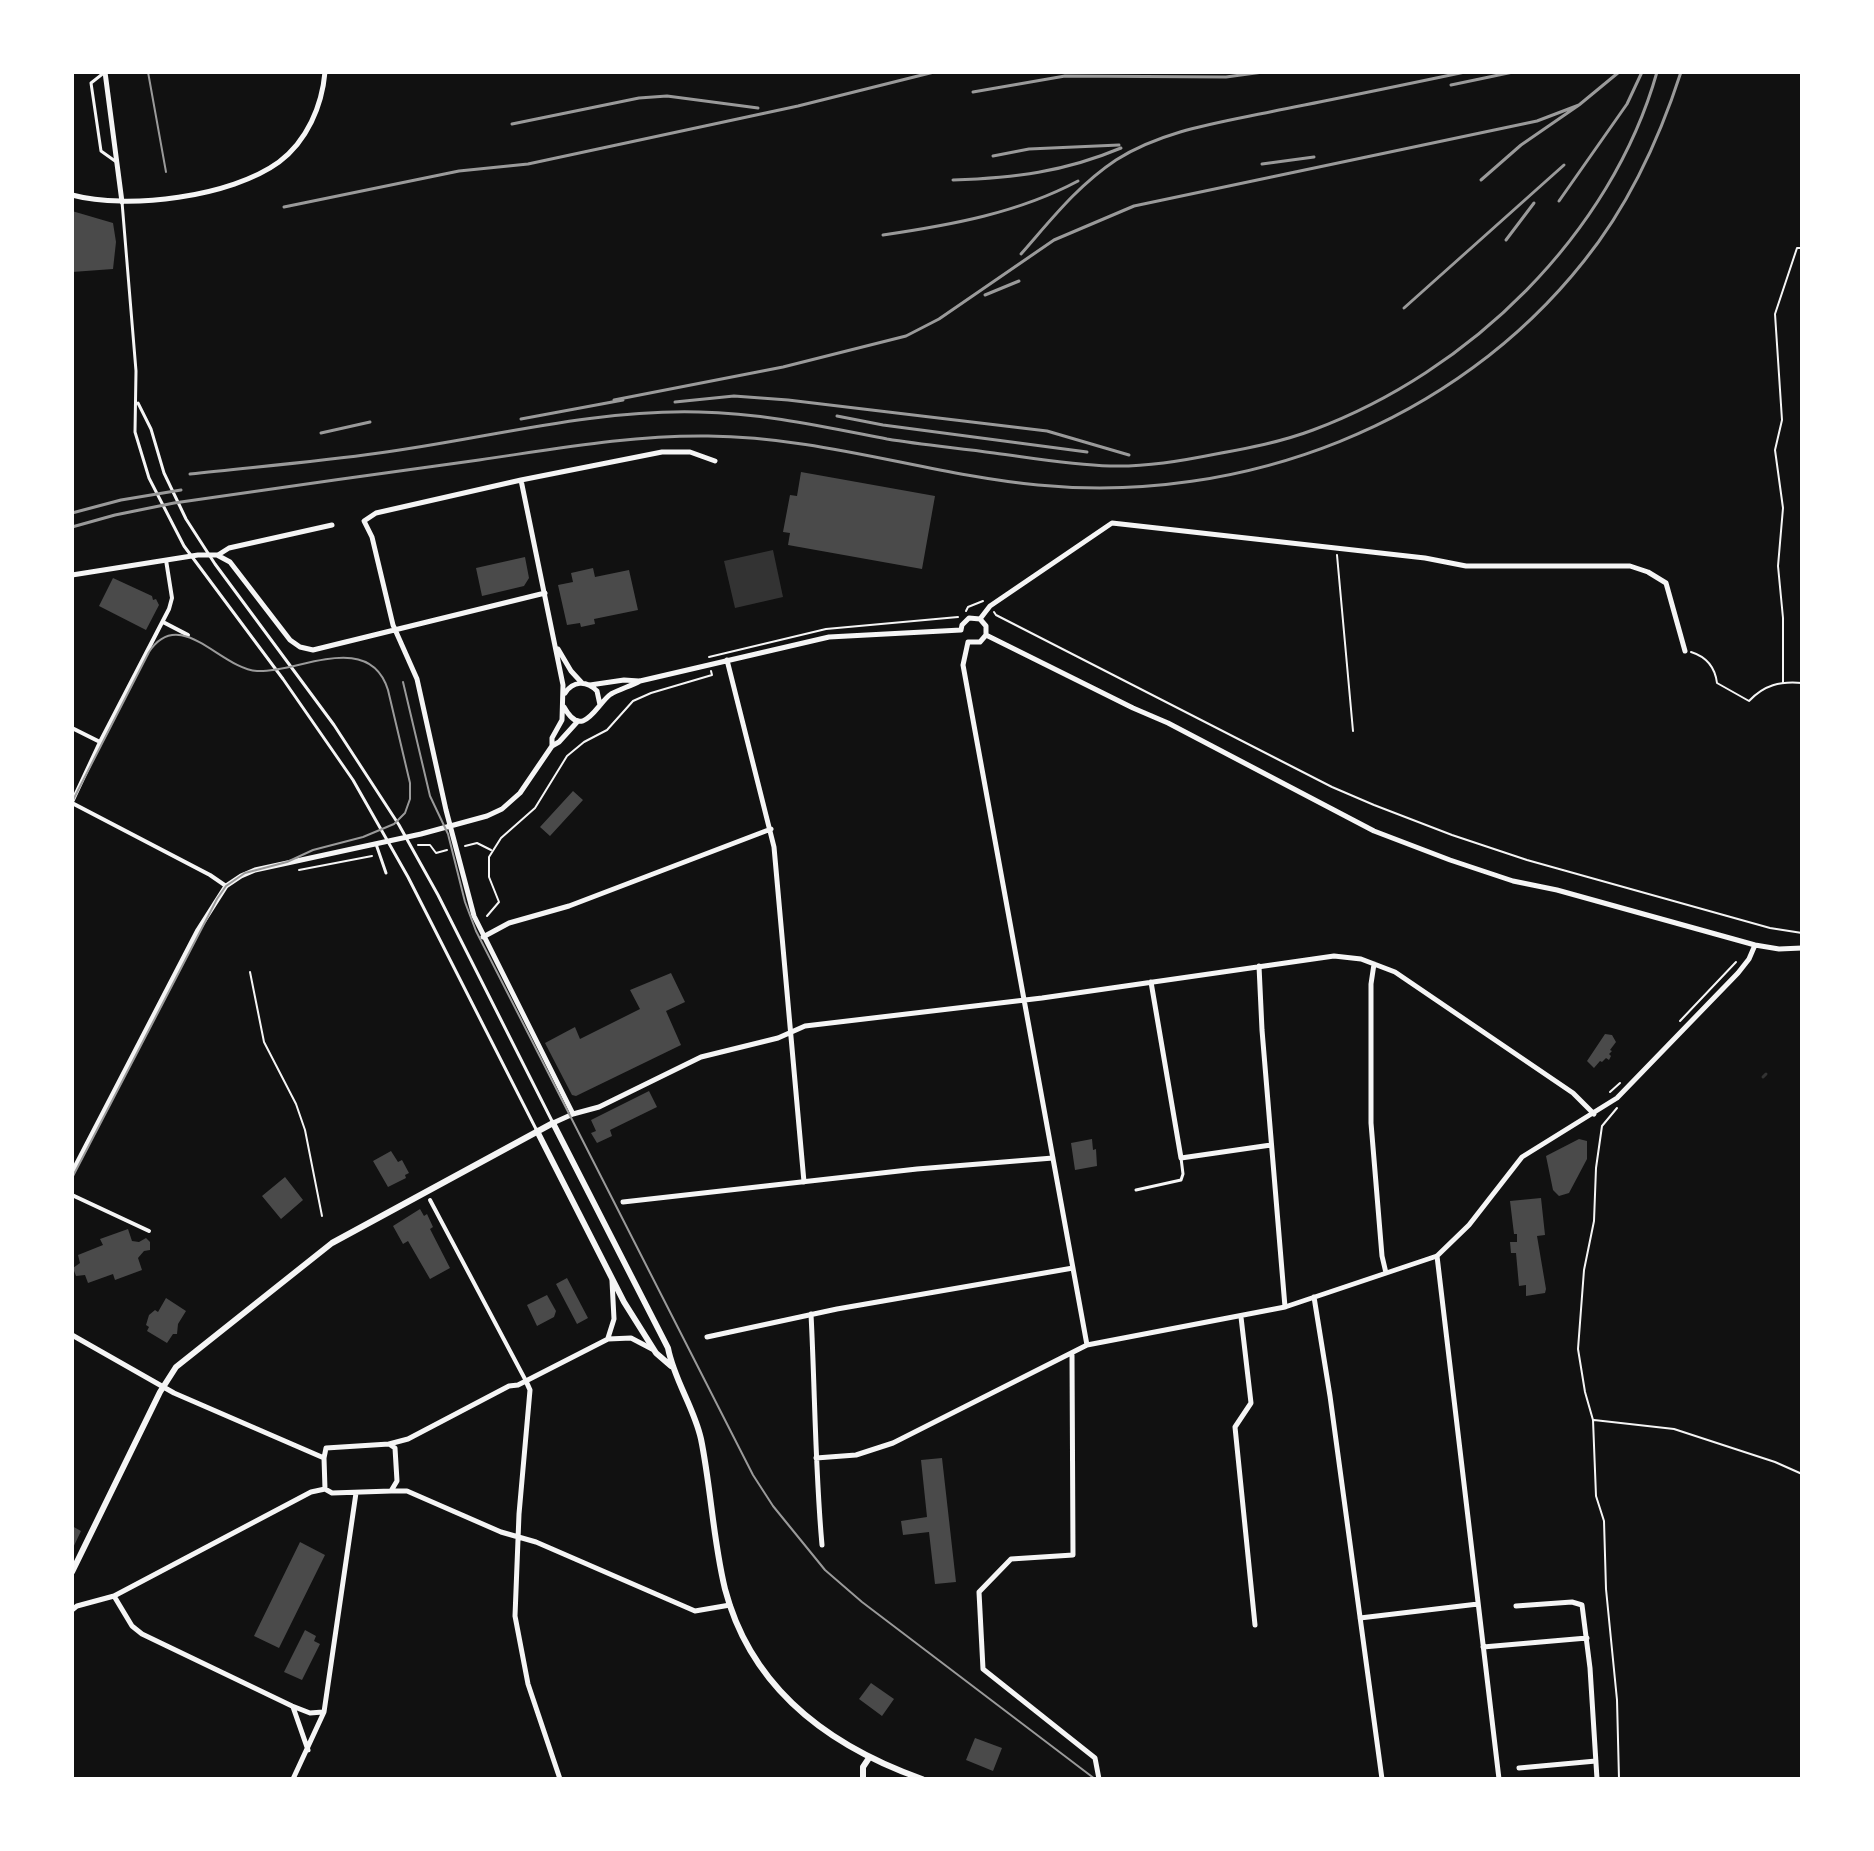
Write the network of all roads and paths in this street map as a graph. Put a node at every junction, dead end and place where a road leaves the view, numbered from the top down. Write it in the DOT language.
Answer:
graph roads {
  1 [pos="105,72"];
  2 [pos="325,72"];
  3 [pos="118,164"];
  4 [pos="72,195"];
  5 [pos="122,202"];
  6 [pos="1802,248"];
  7 [pos="137,400"];
  8 [pos="715,461"];
  9 [pos="521,480"];
  10 [pos="332,525"];
  11 [pos="1337,549"];
  12 [pos="217,555"];
  13 [pos="166,559"];
  14 [pos="72,575"];
  15 [pos="545,593"];
  16 [pos="981,602"];
  17 [pos="994,611"];
  18 [pos="980,619"];
  19 [pos="163,622"];
  20 [pos="396,630"];
  21 [pos="961,630"];
  22 [pos="188,635"];
  23 [pos="986,635"];
  24 [pos="968,642"];
  25 [pos="557,649"];
  26 [pos="1685,651"];
  27 [pos="709,657"];
  28 [pos="727,660"];
  29 [pos="711,670"];
  30 [pos="640,681"];
  31 [pos="1783,682"];
  32 [pos="582,683"];
  33 [pos="1802,683"];
  34 [pos="590,685"];
  35 [pos="564,694"];
  36 [pos="563,705"];
  37 [pos="600,705"];
  38 [pos="579,720"];
  39 [pos="72,728"];
  40 [pos="1353,731"];
  41 [pos="100,742"];
  42 [pos="552,746"];
  43 [pos="72,802"];
  44 [pos="451,827"];
  45 [pos="771,829"];
  46 [pos="376,844"];
  47 [pos="462,847"];
  48 [pos="491,850"];
  49 [pos="442,851"];
  50 [pos="436,853"];
  51 [pos="378,854"];
  52 [pos="299,870"];
  53 [pos="386,873"];
  54 [pos="226,886"];
  55 [pos="487,916"];
  56 [pos="1734,918"];
  57 [pos="1732,927"];
  58 [pos="1802,933"];
  59 [pos="483,937"];
  60 [pos="1755,945"];
  61 [pos="1802,948"];
  62 [pos="1738,960"];
  63 [pos="1374,964"];
  64 [pos="1259,966"];
  65 [pos="250,972"];
  66 [pos="1151,982"];
  67 [pos="1024,1000"];
  68 [pos="1677,1024"];
  69 [pos="790,1034"];
  70 [pos="1623,1080"];
  71 [pos="1610,1092"];
  72 [pos="1614,1111"];
  73 [pos="573,1114"];
  74 [pos="1594,1114"];
  75 [pos="553,1123"];
  76 [pos="537,1131"];
  77 [pos="1271,1145"];
  78 [pos="1053,1158"];
  79 [pos="1181,1158"];
  80 [pos="72,1173"];
  81 [pos="804,1182"];
  82 [pos="1136,1190"];
  83 [pos="72,1195"];
  84 [pos="430,1200"];
  85 [pos="623,1202"];
  86 [pos="322,1216"];
  87 [pos="149,1231"];
  88 [pos="1437,1256"];
  89 [pos="1073,1268"];
  90 [pos="1386,1273"];
  91 [pos="611,1278"];
  92 [pos="1314,1297"];
  93 [pos="1285,1307"];
  94 [pos="811,1314"];
  95 [pos="1241,1317"];
  96 [pos="72,1335"];
  97 [pos="707,1337"];
  98 [pos="608,1339"];
  99 [pos="1087,1345"];
  100 [pos="656,1353"];
  101 [pos="1072,1355"];
  102 [pos="671,1366"];
  103 [pos="526,1381"];
  104 [pos="163,1386"];
  105 [pos="1593,1420"];
  106 [pos="389,1444"];
  107 [pos="324,1458"];
  108 [pos="816,1458"];
  109 [pos="1802,1474"];
  110 [pos="325,1489"];
  111 [pos="391,1491"];
  112 [pos="356,1493"];
  113 [pos="519,1537"];
  114 [pos="822,1545"];
  115 [pos="72,1572"];
  116 [pos="114,1596"];
  117 [pos="1478,1604"];
  118 [pos="730,1605"];
  119 [pos="74,1606"];
  120 [pos="1516,1606"];
  121 [pos="1360,1618"];
  122 [pos="1255,1625"];
  123 [pos="1587,1638"];
  124 [pos="1483,1647"];
  125 [pos="292,1706"];
  126 [pos="324,1712"];
  127 [pos="308,1750"];
  128 [pos="869,1758"];
  129 [pos="1596,1761"];
  130 [pos="1519,1768"];
  131 [pos="293,1779"];
  132 [pos="560,1779"];
  133 [pos="863,1779"];
  134 [pos="922,1779"];
  135 [pos="1099,1779"];
  136 [pos="1382,1779"];
  137 [pos="1499,1779"];
  138 [pos="1597,1779"];
  139 [pos="1619,1779"];
  1 -- 3 [label="street"];
  1 -- 3 [label="lane"];
  2 -- 5 [label="street"];
  3 -- 5 [label="street"];
  4 -- 5 [label="street"];
  5 -- 7 [label="lane"];
  6 -- 31 [label="path"];
  7 -- 75 [label="lane"];
  7 -- 76 [label="lane"];
  8 -- 9 [label="street"];
  9 -- 15 [label="street"];
  9 -- 20 [label="street"];
  10 -- 12 [label="street"];
  11 -- 18 [label="street"];
  11 -- 26 [label="street"];
  11 -- 40 [label="path"];
  12 -- 13 [label="street"];
  12 -- 20 [label="street"];
  13 -- 14 [label="street"];
  13 -- 19 [label="street"];
  15 -- 20 [label="street"];
  15 -- 25 [label="street"];
  16 -- 27 [label="path"];
  17 -- 56 [label="path"];
  18 -- 21 [label="street"];
  18 -- 23 [label="street"];
  19 -- 22 [label="street"];
  19 -- 41 [label="street"];
  20 -- 44 [label="street"];
  21 -- 24 [label="street"];
  21 -- 28 [label="street"];
  23 -- 24 [label="street"];
  23 -- 60 [label="street"];
  24 -- 67 [label="street"];
  25 -- 32 [label="street"];
  25 -- 35 [label="street"];
  26 -- 31 [label="path"];
  28 -- 30 [label="street"];
  28 -- 45 [label="street"];
  29 -- 55 [label="path"];
  30 -- 34 [label="street"];
  30 -- 37 [label="street"];
  31 -- 33 [label="path"];
  32 -- 34 [label="street"];
  32 -- 35 [label="street"];
  34 -- 37 [label="street"];
  35 -- 36 [label="street"];
  36 -- 38 [label="street"];
  36 -- 42 [label="street"];
  37 -- 38 [label="street"];
  38 -- 42 [label="street"];
  39 -- 41 [label="street"];
  41 -- 43 [label="street"];
  42 -- 44 [label="street"];
  43 -- 54 [label="street"];
  44 -- 46 [label="street"];
  44 -- 59 [label="street"];
  45 -- 59 [label="street"];
  45 -- 69 [label="street"];
  46 -- 51 [label="lane"];
  46 -- 54 [label="street"];
  47 -- 48 [label="path"];
  49 -- 50 [label="path"];
  51 -- 52 [label="path"];
  51 -- 53 [label="lane"];
  54 -- 80 [label="street"];
  56 -- 57 [label="path"];
  56 -- 58 [label="path"];
  59 -- 73 [label="street"];
  60 -- 61 [label="street"];
  60 -- 74 [label="street"];
  62 -- 68 [label="path"];
  63 -- 64 [label="street"];
  63 -- 74 [label="street"];
  63 -- 90 [label="street"];
  64 -- 66 [label="street"];
  64 -- 77 [label="street"];
  65 -- 86 [label="path"];
  66 -- 67 [label="street"];
  66 -- 79 [label="street"];
  67 -- 69 [label="street"];
  67 -- 78 [label="street"];
  69 -- 73 [label="street"];
  69 -- 81 [label="street"];
  70 -- 71 [label="path"];
  72 -- 105 [label="path"];
  73 -- 75 [label="street"];
  74 -- 88 [label="street"];
  75 -- 76 [label="street"];
  75 -- 102 [label="street"];
  76 -- 91 [label="street"];
  76 -- 104 [label="street"];
  77 -- 79 [label="street"];
  77 -- 93 [label="street"];
  78 -- 81 [label="street"];
  78 -- 89 [label="street"];
  79 -- 82 [label="lane"];
  81 -- 85 [label="street"];
  83 -- 87 [label="street"];
  84 -- 103 [label="street"];
  88 -- 90 [label="street"];
  88 -- 117 [label="street"];
  89 -- 94 [label="street"];
  89 -- 99 [label="street"];
  90 -- 92 [label="street"];
  91 -- 98 [label="street"];
  91 -- 100 [label="street"];
  92 -- 93 [label="street"];
  92 -- 121 [label="street"];
  93 -- 95 [label="street"];
  94 -- 97 [label="street"];
  94 -- 108 [label="street"];
  95 -- 99 [label="street"];
  95 -- 122 [label="street"];
  96 -- 104 [label="street"];
  98 -- 100 [label="street"];
  98 -- 103 [label="street"];
  99 -- 101 [label="street"];
  100 -- 102 [label="street"];
  101 -- 108 [label="street"];
  101 -- 135 [label="street"];
  102 -- 118 [label="street"];
  103 -- 106 [label="street"];
  103 -- 113 [label="street"];
  104 -- 107 [label="street"];
  104 -- 115 [label="street"];
  105 -- 109 [label="path"];
  105 -- 139 [label="path"];
  106 -- 107 [label="street"];
  106 -- 111 [label="street"];
  107 -- 110 [label="street"];
  108 -- 114 [label="street"];
  110 -- 112 [label="street"];
  110 -- 116 [label="street"];
  111 -- 112 [label="street"];
  111 -- 113 [label="street"];
  112 -- 126 [label="street"];
  113 -- 118 [label="street"];
  113 -- 132 [label="street"];
  116 -- 119 [label="street"];
  116 -- 125 [label="street"];
  117 -- 121 [label="street"];
  117 -- 124 [label="street"];
  118 -- 128 [label="street"];
  120 -- 123 [label="street"];
  121 -- 136 [label="street"];
  123 -- 124 [label="street"];
  123 -- 129 [label="street"];
  124 -- 137 [label="street"];
  125 -- 126 [label="street"];
  125 -- 127 [label="street"];
  126 -- 127 [label="street"];
  127 -- 131 [label="street"];
  128 -- 133 [label="street"];
  128 -- 134 [label="street"];
  129 -- 130 [label="street"];
  129 -- 138 [label="street"];
}
